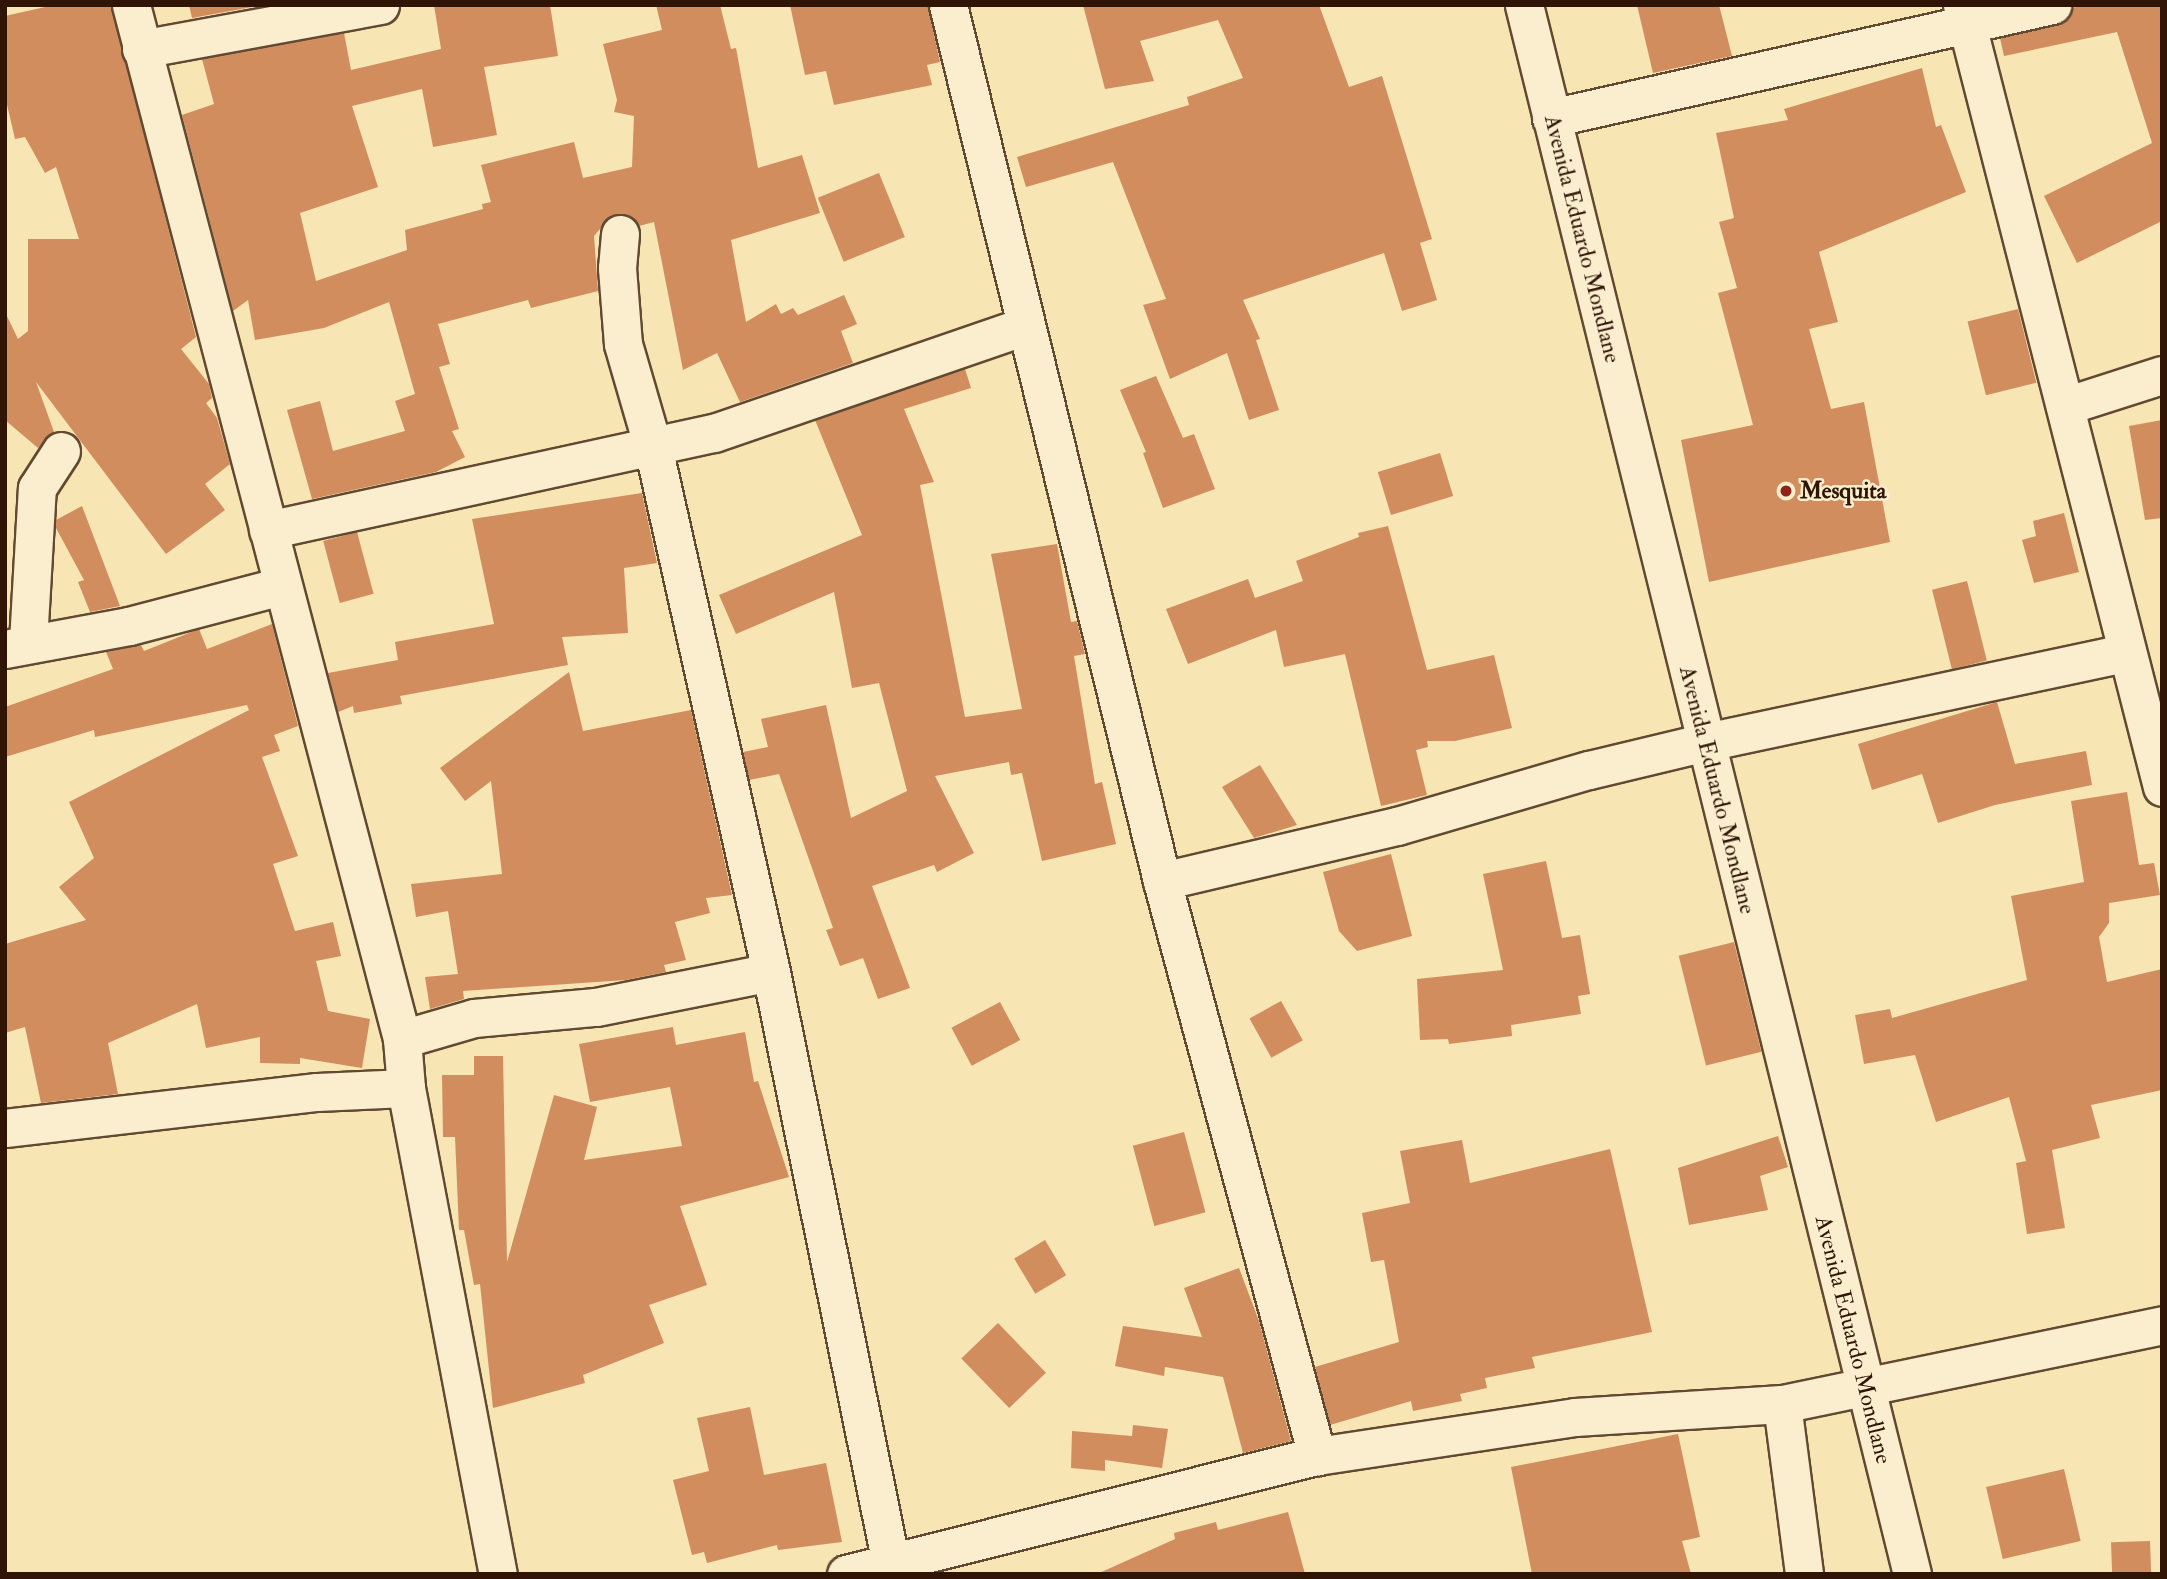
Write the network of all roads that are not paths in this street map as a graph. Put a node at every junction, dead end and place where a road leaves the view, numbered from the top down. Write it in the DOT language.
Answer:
graph roads {
  1 [pos="131,5"];
  2 [pos="380,5"];
  3 [pos="948,5"];
  4 [pos="1524,5"];
  5 [pos="2052,5"];
  6 [pos="1964,15"];
  7 [pos="141,49"];
  8 [pos="1551,118"];
  9 [pos="620,234"];
  10 [pos="1024,327"];
  11 [pos="2162,376"];
  12 [pos="2065,406"];
  13 [pos="653,447"];
  14 [pos="61,451"];
  15 [pos="268,530"];
  16 [pos="282,586"];
  17 [pos="17,646"];
  18 [pos="2126,653"];
  19 [pos="1706,742"];
  20 [pos="2162,787"];
  21 [pos="1162,881"];
  22 [pos="771,972"];
  23 [pos="401,1039"];
  24 [pos="406,1088"];
  25 [pos="5,1128"];
  26 [pos="2162,1325"];
  27 [pos="1863,1387"];
  28 [pos="1782,1404"];
  29 [pos="1317,1456"];
  30 [pos="892,1568"];
  31 [pos="498,1574"];
  32 [pos="846,1574"];
  33 [pos="1804,1574"];
  34 [pos="1912,1574"];
  1 -- 7 [label="street"];
  2 -- 7 [label="street"];
  3 -- 10 [label="street"];
  4 -- 8 [label="street, Avenida Eduardo Mondlane"];
  5 -- 6 [label="street"];
  6 -- 8 [label="street"];
  6 -- 12 [label="street"];
  7 -- 15 [label="street"];
  8 -- 19 [label="street, Avenida Eduardo Mondlane"];
  9 -- 13 [label="street"];
  10 -- 13 [label="street"];
  10 -- 21 [label="street"];
  11 -- 12 [label="street"];
  12 -- 18 [label="street"];
  13 -- 15 [label="street"];
  13 -- 22 [label="street"];
  14 -- 17 [label="street"];
  15 -- 16 [label="street"];
  16 -- 17 [label="street"];
  16 -- 23 [label="street"];
  18 -- 19 [label="street"];
  18 -- 20 [label="street"];
  19 -- 21 [label="street"];
  19 -- 27 [label="street, Avenida Eduardo Mondlane"];
  21 -- 29 [label="street"];
  22 -- 23 [label="street"];
  22 -- 30 [label="street"];
  23 -- 24 [label="street"];
  24 -- 25 [label="street"];
  24 -- 31 [label="street"];
  26 -- 27 [label="street"];
  27 -- 28 [label="street"];
  27 -- 34 [label="street, Avenida Eduardo Mondlane"];
  28 -- 29 [label="street"];
  28 -- 33 [label="street"];
  29 -- 30 [label="street"];
  30 -- 32 [label="street"];
}
